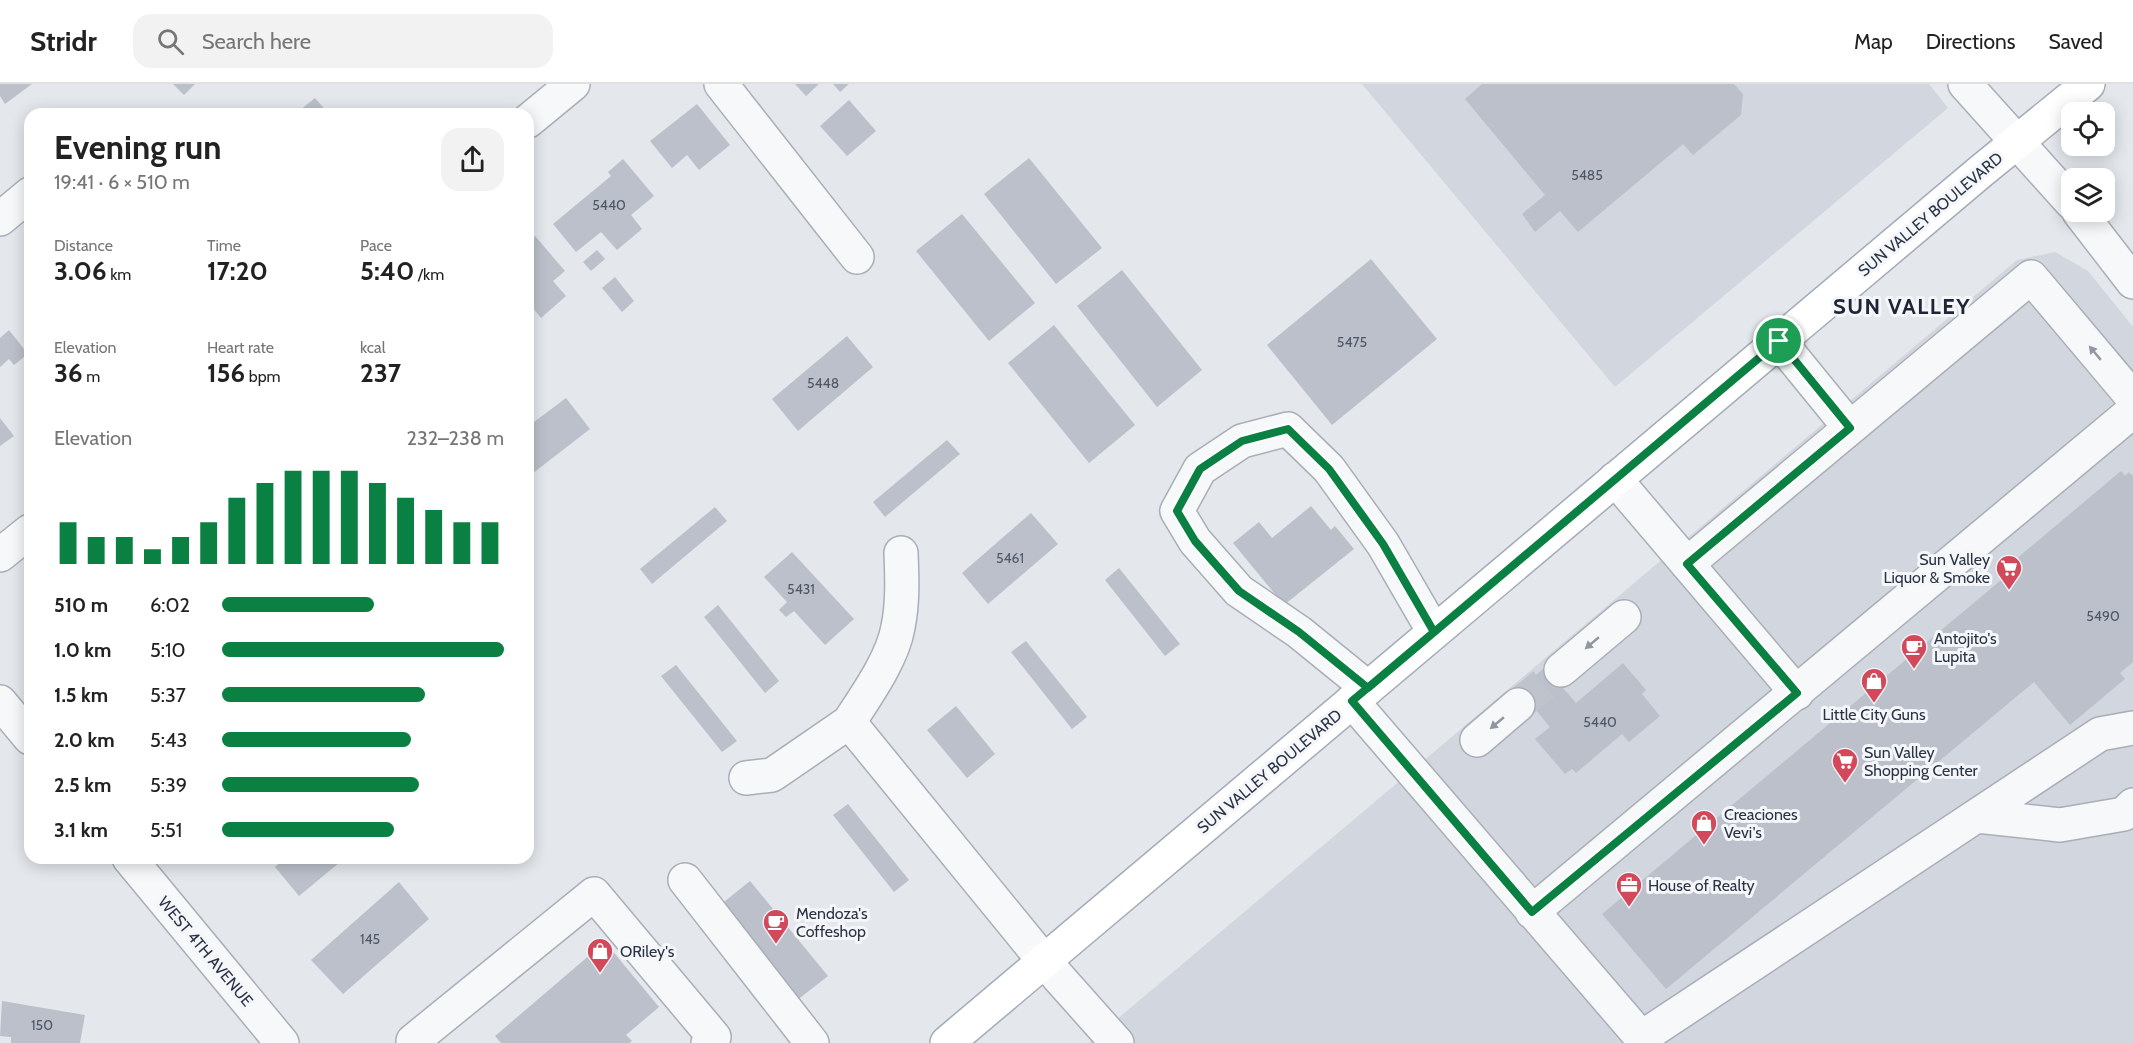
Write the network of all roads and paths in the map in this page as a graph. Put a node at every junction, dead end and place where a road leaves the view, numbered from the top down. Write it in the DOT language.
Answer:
graph roads {
  1 [pos="573,84"];
  2 [pos="720,84"];
  3 [pos="1965,84"];
  4 [pos="2088,84"];
  5 [pos="534,116"];
  6 [pos="2018,141"];
  7 [pos="2061,190"];
  8 [pos="24,199"];
  9 [pos="0,219"];
  10 [pos="2087,222"];
  11 [pos="857,258"];
  12 [pos="2133,282"];
  13 [pos="1779,341"];
  14 [pos="2133,398"];
  15 [pos="2133,411"];
  16 [pos="1850,428"];
  17 [pos="1615,479"];
  18 [pos="24,536"];
  19 [pos="901,553"];
  20 [pos="0,555"];
  21 [pos="1687,564"];
  22 [pos="1624,617"];
  23 [pos="1434,632"];
  24 [pos="1561,670"];
  25 [pos="1797,693"];
  26 [pos="1360,694"];
  27 [pos="0,702"];
  28 [pos="1518,705"];
  29 [pos="849,722"];
  30 [pos="2133,728"];
  31 [pos="24,731"];
  32 [pos="1477,740"];
  33 [pos="746,778"];
  34 [pos="2133,805"];
  35 [pos="1977,816"];
  36 [pos="134,864"];
  37 [pos="685,880"];
  38 [pos="1532,912"];
  39 [pos="1044,961"];
  40 [pos="1643,1040"];
  41 [pos="413,1042"];
  42 [pos="282,1043"];
  43 [pos="708,1043"];
  44 [pos="812,1043"];
  45 [pos="947,1043"];
  46 [pos="1117,1043"];
  1 -- 5 [label="street"];
  2 -- 11 [label="street"];
  3 -- 6 [label="street"];
  4 -- 6 [label="main road, SUN VALLEY BOULEVARD"];
  6 -- 7 [label="street"];
  6 -- 13 [label="main road, SUN VALLEY BOULEVARD"];
  8 -- 9 [label="street"];
  10 -- 12 [label="street"];
  13 -- 16 [label="street"];
  13 -- 17 [label="main road, SUN VALLEY BOULEVARD"];
  14 -- 16 [label="street, one-way"];
  15 -- 25 [label="street"];
  16 -- 21 [label="street"];
  17 -- 21 [label="street"];
  17 -- 23 [label="main road, SUN VALLEY BOULEVARD"];
  18 -- 20 [label="street"];
  19 -- 29 [label="street"];
  21 -- 25 [label="street"];
  22 -- 24 [label="street, one-way"];
  23 -- 26 [label="main road, SUN VALLEY BOULEVARD"];
  23 -- 26 [label="street"];
  25 -- 38 [label="street"];
  26 -- 38 [label="street"];
  26 -- 39 [label="main road, SUN VALLEY BOULEVARD"];
  27 -- 31 [label="street"];
  28 -- 32 [label="street, one-way"];
  29 -- 33 [label="street"];
  29 -- 39 [label="street"];
  30 -- 35 [label="street"];
  34 -- 35 [label="street"];
  35 -- 40 [label="street"];
  36 -- 42 [label="street, WEST 4TH AVENUE"];
  37 -- 44 [label="street"];
  38 -- 40 [label="street"];
  39 -- 45 [label="main road, SUN VALLEY BOULEVARD"];
  39 -- 46 [label="street"];
  41 -- 43 [label="street"];
}
